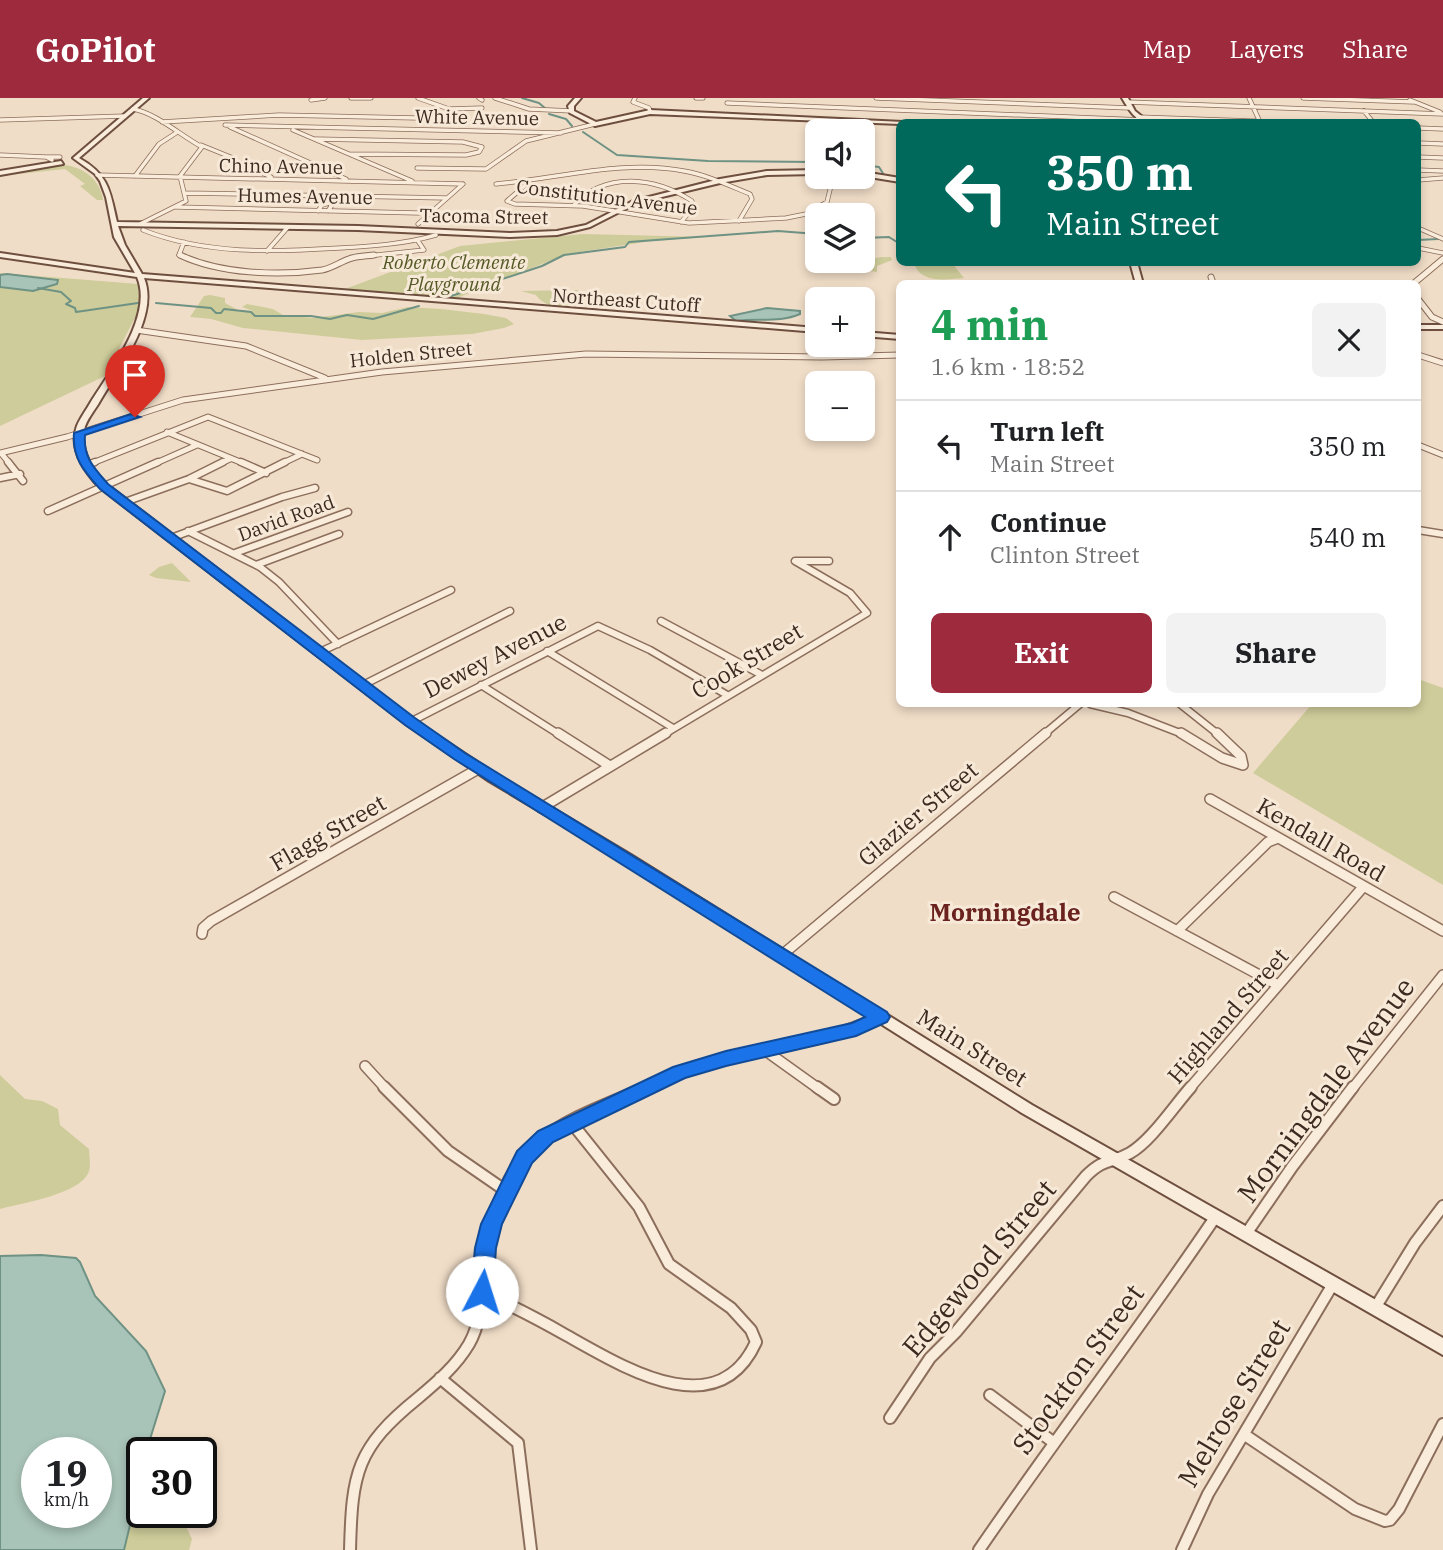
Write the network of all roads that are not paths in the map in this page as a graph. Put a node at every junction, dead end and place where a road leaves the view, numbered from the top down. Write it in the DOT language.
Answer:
graph roads {
  1 [pos="146,98"];
  2 [pos="324,98"];
  3 [pos="351,98"];
  4 [pos="371,98"];
  5 [pos="418,98"];
  6 [pos="495,98"];
  7 [pos="578,98"];
  8 [pos="635,98"];
  9 [pos="696,98"];
  10 [pos="703,98"];
  11 [pos="730,98"];
  12 [pos="876,98"];
  13 [pos="886,98"];
  14 [pos="1249,98"];
  15 [pos="1303,98"];
  16 [pos="1405,98"];
  17 [pos="311,100"];
  18 [pos="984,100"];
  19 [pos="333,102"];
  20 [pos="1415,102"];
  21 [pos="727,103"];
  22 [pos="1127,103"];
  23 [pos="1254,107"];
  24 [pos="482,108"];
  25 [pos="883,110"];
  26 [pos="572,111"];
  27 [pos="1364,111"];
  28 [pos="129,112"];
  29 [pos="650,112"];
  30 [pos="984,114"];
  31 [pos="1443,114"];
  32 [pos="721,115"];
  33 [pos="417,118"];
  34 [pos="214,119"];
  35 [pos="1116,119"];
  36 [pos="1142,119"];
  37 [pos="1259,119"];
  38 [pos="1371,119"];
  39 [pos="0,120"];
  40 [pos="162,122"];
  41 [pos="881,122"];
  42 [pos="896,122"];
  43 [pos="595,124"];
  44 [pos="225,125"];
  45 [pos="287,127"];
  46 [pos="1421,128"];
  47 [pos="1443,129"];
  48 [pos="561,132"];
  49 [pos="176,133"];
  50 [pos="315,139"];
  51 [pos="1421,143"];
  52 [pos="1443,144"];
  53 [pos="201,145"];
  54 [pos="349,154"];
  55 [pos="0,155"];
  56 [pos="1421,157"];
  57 [pos="67,158"];
  58 [pos="1443,158"];
  59 [pos="50,159"];
  60 [pos="233,159"];
  61 [pos="242,163"];
  62 [pos="88,165"];
  63 [pos="417,168"];
  64 [pos="1421,170"];
  65 [pos="1443,171"];
  66 [pos="0,172"];
  67 [pos="805,172"];
  68 [pos="97,174"];
  69 [pos="135,176"];
  70 [pos="875,176"];
  71 [pos="180,178"];
  72 [pos="1443,178"];
  73 [pos="275,179"];
  74 [pos="896,179"];
  75 [pos="1421,180"];
  76 [pos="343,181"];
  77 [pos="720,181"];
  78 [pos="413,182"];
  79 [pos="529,182"];
  80 [pos="496,184"];
  81 [pos="830,189"];
  82 [pos="676,192"];
  83 [pos="185,193"];
  84 [pos="447,198"];
  85 [pos="574,205"];
  86 [pos="176,207"];
  87 [pos="433,210"];
  88 [pos="615,211"];
  89 [pos="739,221"];
  90 [pos="681,222"];
  91 [pos="418,224"];
  92 [pos="114,226"];
  93 [pos="141,227"];
  94 [pos="288,227"];
  95 [pos="1421,229"];
  96 [pos="436,235"];
  97 [pos="1443,239"];
  98 [pos="418,241"];
  99 [pos="184,242"];
  100 [pos="352,247"];
  101 [pos="1421,249"];
  102 [pos="267,251"];
  103 [pos="1443,253"];
  104 [pos="0,255"];
  105 [pos="351,258"];
  106 [pos="1443,259"];
  107 [pos="130,260"];
  108 [pos="97,270"];
  109 [pos="1418,280"];
  110 [pos="141,281"];
  111 [pos="1421,303"];
  112 [pos="1434,319"];
  113 [pos="1443,325"];
  114 [pos="1421,327"];
  115 [pos="1430,327"];
  116 [pos="805,329"];
  117 [pos="135,332"];
  118 [pos="875,335"];
  119 [pos="896,337"];
  120 [pos="896,355"];
  121 [pos="1421,356"];
  122 [pos="1443,363"];
  123 [pos="326,379"];
  124 [pos="167,432"];
  125 [pos="80,433"];
  126 [pos="197,445"];
  127 [pos="1421,446"];
  128 [pos="0,453"];
  129 [pos="302,454"];
  130 [pos="1443,454"];
  131 [pos="230,459"];
  132 [pos="317,460"];
  133 [pos="86,466"];
  134 [pos="266,473"];
  135 [pos="0,478"];
  136 [pos="189,479"];
  137 [pos="104,486"];
  138 [pos="314,488"];
  139 [pos="125,502"];
  140 [pos="48,512"];
  141 [pos="348,512"];
  142 [pos="1421,530"];
  143 [pos="188,531"];
  144 [pos="339,534"];
  145 [pos="1443,534"];
  146 [pos="171,538"];
  147 [pos="235,553"];
  148 [pos="830,561"];
  149 [pos="256,565"];
  150 [pos="451,590"];
  151 [pos="510,611"];
  152 [pos="661,621"];
  153 [pos="338,644"];
  154 [pos="547,651"];
  155 [pos="320,652"];
  156 [pos="760,674"];
  157 [pos="363,685"];
  158 [pos="481,685"];
  159 [pos="727,695"];
  160 [pos="1076,707"];
  161 [pos="1101,707"];
  162 [pos="1184,707"];
  163 [pos="410,722"];
  164 [pos="673,727"];
  165 [pos="610,766"];
  166 [pos="478,769"];
  167 [pos="1210,799"];
  168 [pos="541,808"];
  169 [pos="1278,838"];
  170 [pos="1363,887"];
  171 [pos="1114,897"];
  172 [pos="1177,931"];
  173 [pos="1443,931"];
  174 [pos="202,934"];
  175 [pos="782,955"];
  176 [pos="1443,975"];
  177 [pos="1278,985"];
  178 [pos="881,1017"];
  179 [pos="766,1051"];
  180 [pos="365,1066"];
  181 [pos="834,1099"];
  182 [pos="571,1122"];
  183 [pos="1113,1158"];
  184 [pos="506,1191"];
  185 [pos="1443,1206"];
  186 [pos="1216,1216"];
  187 [pos="1246,1234"];
  188 [pos="1333,1284"];
  189 [pos="482,1292"];
  190 [pos="1376,1308"];
  191 [pos="1443,1347"];
  192 [pos="440,1378"];
  193 [pos="990,1395"];
  194 [pos="890,1418"];
  195 [pos="1443,1424"];
  196 [pos="1245,1435"];
  197 [pos="1054,1442"];
  198 [pos="349,1550"];
  199 [pos="531,1550"];
  200 [pos="979,1550"];
  201 [pos="1182,1550"];
  1 -- 28 [label="main road"];
  2 -- 17 [label="street"];
  2 -- 19 [label="street"];
  3 -- 4 [label="street"];
  5 -- 24 [label="street"];
  6 -- 26 [label="street"];
  7 -- 26 [label="main road"];
  8 -- 29 [label="street"];
  9 -- 10 [label="street"];
  11 -- 21 [label="street"];
  12 -- 13 [label="street"];
  13 -- 18 [label="street"];
  13 -- 25 [label="street"];
  14 -- 23 [label="street"];
  15 -- 20 [label="street"];
  16 -- 20 [label="street"];
  18 -- 22 [label="street"];
  18 -- 30 [label="street"];
  20 -- 31 [label="street"];
  21 -- 25 [label="street"];
  21 -- 32 [label="street"];
  22 -- 23 [label="street"];
  22 -- 36 [label="main road"];
  23 -- 27 [label="street"];
  23 -- 37 [label="street"];
  25 -- 30 [label="street"];
  25 -- 41 [label="street"];
  26 -- 43 [label="main road"];
  27 -- 31 [label="street"];
  27 -- 38 [label="street"];
  28 -- 39 [label="street"];
  28 -- 40 [label="street"];
  28 -- 57 [label="main road"];
  29 -- 32 [label="main road"];
  29 -- 43 [label="main road"];
  30 -- 35 [label="street"];
  32 -- 41 [label="main road"];
  33 -- 34 [label="street"];
  34 -- 40 [label="street"];
  34 -- 44 [label="street"];
  40 -- 49 [label="street"];
  41 -- 42 [label="main road"];
  43 -- 48 [label="street"];
  44 -- 45 [label="street, White Avenue"];
  44 -- 76 [label="street"];
  45 -- 48 [label="street, White Avenue"];
  45 -- 50 [label="street"];
  46 -- 47 [label="street"];
  48 -- 63 [label="street"];
  49 -- 53 [label="street"];
  49 -- 69 [label="street"];
  50 -- 54 [label="street"];
  50 -- 54 [label="street"];
  51 -- 52 [label="street"];
  53 -- 60 [label="street"];
  53 -- 71 [label="street"];
  54 -- 78 [label="street"];
  55 -- 59 [label="street"];
  56 -- 58 [label="street"];
  57 -- 59 [label="main road"];
  57 -- 62 [label="main road"];
  57 -- 62 [label="main road"];
  57 -- 66 [label="main road"];
  59 -- 66 [label="main road"];
  61 -- 73 [label="street"];
  62 -- 68 [label="main road"];
  64 -- 65 [label="street"];
  67 -- 77 [label="main road, Tacoma Street"];
  68 -- 69 [label="street, Chino Avenue"];
  68 -- 92 [label="main road"];
  69 -- 71 [label="street, Chino Avenue"];
  70 -- 74 [label="main road"];
  71 -- 73 [label="street, Chino Avenue"];
  71 -- 83 [label="street"];
  72 -- 75 [label="street"];
  73 -- 76 [label="street, Chino Avenue"];
  76 -- 78 [label="street, Chino Avenue"];
  77 -- 79 [label="street"];
  77 -- 82 [label="main road, Tacoma Street"];
  77 -- 89 [label="street"];
  78 -- 84 [label="street, Chino Avenue"];
  79 -- 80 [label="street"];
  79 -- 85 [label="street, Constitution Avenue"];
  81 -- 89 [label="street, Constitution Avenue"];
  82 -- 85 [label="street"];
  82 -- 88 [label="main road, Tacoma Street"];
  82 -- 90 [label="street"];
  83 -- 84 [label="street"];
  83 -- 86 [label="street"];
  84 -- 87 [label="street"];
  85 -- 88 [label="street, Constitution Avenue"];
  86 -- 87 [label="street, Humes Avenue"];
  86 -- 93 [label="street"];
  87 -- 91 [label="street"];
  88 -- 90 [label="street, Constitution Avenue"];
  88 -- 94 [label="main road, Tacoma Street"];
  89 -- 90 [label="street, Constitution Avenue"];
  92 -- 93 [label="main road, Tacoma Street"];
  92 -- 107 [label="main road"];
  93 -- 94 [label="main road, Tacoma Street"];
  93 -- 99 [label="street"];
  94 -- 102 [label="street"];
  95 -- 97 [label="street"];
  96 -- 98 [label="street"];
  98 -- 100 [label="street"];
  98 -- 105 [label="street"];
  99 -- 102 [label="street"];
  99 -- 105 [label="street"];
  100 -- 102 [label="street"];
  100 -- 105 [label="street"];
  101 -- 103 [label="street"];
  104 -- 108 [label="main road, Northeast Cutoff"];
  106 -- 109 [label="street"];
  107 -- 108 [label="main road"];
  107 -- 110 [label="main road"];
  108 -- 110 [label="main road, Northeast Cutoff"];
  110 -- 116 [label="main road, Northeast Cutoff"];
  110 -- 117 [label="main road"];
  111 -- 112 [label="street"];
  112 -- 113 [label="street"];
  112 -- 115 [label="street"];
  113 -- 115 [label="main road"];
  114 -- 115 [label="main road"];
  117 -- 123 [label="street"];
  117 -- 125 [label="main road"];
  118 -- 119 [label="main road"];
  120 -- 123 [label="street, Holden Street"];
  121 -- 122 [label="street"];
  123 -- 125 [label="street, Holden Street"];
  124 -- 126 [label="street"];
  124 -- 129 [label="street"];
  124 -- 133 [label="street"];
  125 -- 128 [label="street, Holden Street"];
  125 -- 133 [label="main road"];
  126 -- 131 [label="street"];
  126 -- 137 [label="street"];
  127 -- 130 [label="street"];
  128 -- 135 [label="street"];
  129 -- 132 [label="street"];
  129 -- 134 [label="street"];
  131 -- 134 [label="street"];
  131 -- 136 [label="street"];
  133 -- 137 [label="main road, Main Street"];
  134 -- 136 [label="street"];
  136 -- 139 [label="street"];
  137 -- 139 [label="main road, Main Street"];
  137 -- 140 [label="street"];
  138 -- 143 [label="street"];
  139 -- 146 [label="main road, Main Street"];
  141 -- 147 [label="street, David Road"];
  142 -- 145 [label="street"];
  143 -- 146 [label="street"];
  143 -- 147 [label="street"];
  144 -- 149 [label="street"];
  146 -- 155 [label="main road, Main Street"];
  147 -- 149 [label="street"];
  148 -- 156 [label="street, Cook Street"];
  149 -- 153 [label="street"];
  150 -- 153 [label="street"];
  151 -- 157 [label="street"];
  152 -- 156 [label="street"];
  153 -- 155 [label="street"];
  154 -- 158 [label="street, Dewey Avenue"];
  154 -- 159 [label="street, Dewey Avenue"];
  154 -- 164 [label="street"];
  155 -- 157 [label="main road, Main Street"];
  156 -- 159 [label="street, Cook Street"];
  157 -- 163 [label="main road, Main Street"];
  158 -- 163 [label="street, Dewey Avenue"];
  158 -- 165 [label="street"];
  159 -- 164 [label="street, Cook Street"];
  160 -- 175 [label="street, Glazier Street"];
  161 -- 162 [label="street"];
  163 -- 166 [label="main road, Main Street"];
  164 -- 165 [label="street, Cook Street"];
  165 -- 168 [label="street, Cook Street"];
  166 -- 168 [label="main road, Main Street"];
  166 -- 174 [label="street, Flagg Street"];
  167 -- 169 [label="street, Kendall Road"];
  168 -- 175 [label="main road, Main Street"];
  169 -- 170 [label="street, Kendall Road"];
  169 -- 172 [label="street"];
  170 -- 173 [label="street, Kendall Road"];
  170 -- 177 [label="street, Highland Street"];
  171 -- 172 [label="street"];
  172 -- 177 [label="street"];
  175 -- 178 [label="main road, Main Street"];
  176 -- 187 [label="street, Morningdale Avenue"];
  177 -- 183 [label="street, Highland Street"];
  178 -- 179 [label="street"];
  178 -- 183 [label="main road, Main Street"];
  179 -- 181 [label="street"];
  179 -- 182 [label="street"];
  180 -- 184 [label="street"];
  182 -- 184 [label="street"];
  182 -- 189 [label="street"];
  183 -- 186 [label="main road, Main Street"];
  183 -- 194 [label="street, Edgewood Street"];
  184 -- 189 [label="street"];
  185 -- 190 [label="street"];
  186 -- 187 [label="main road, Main Street"];
  186 -- 197 [label="street, Stockton Street"];
  187 -- 188 [label="main road, Main Street"];
  188 -- 190 [label="main road, Main Street"];
  188 -- 196 [label="street, Melrose Street"];
  189 -- 192 [label="street"];
  190 -- 191 [label="main road, Main Street"];
  192 -- 198 [label="street"];
  192 -- 199 [label="street"];
  193 -- 197 [label="street"];
  195 -- 196 [label="street"];
  196 -- 201 [label="street, Melrose Street"];
  197 -- 200 [label="street, Stockton Street"];
}
